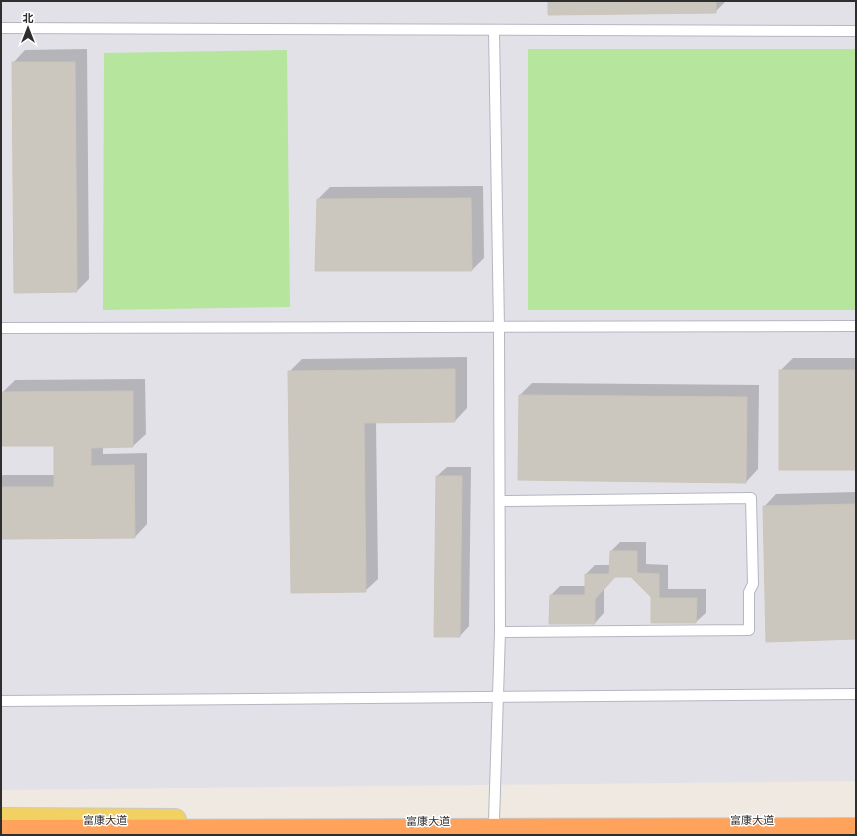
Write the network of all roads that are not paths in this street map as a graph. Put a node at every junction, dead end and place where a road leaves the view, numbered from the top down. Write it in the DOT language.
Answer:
graph roads {
  1 [pos="1,28"];
  2 [pos="494,30"];
  3 [pos="856,31"];
  4 [pos="856,326"];
  5 [pos="499,327"];
  6 [pos="1,328"];
  7 [pos="500,501"];
  8 [pos="500,632"];
  9 [pos="856,694"];
  10 [pos="498,696"];
  11 [pos="1,701"];
  12 [pos="1,819"];
  13 [pos="856,820"];
  14 [pos="494,821"];
  15 [pos="856,829"];
  16 [pos="1,831"];
  1 -- 2 [label="lane"];
  2 -- 3 [label="lane"];
  2 -- 5 [label="lane"];
  4 -- 5 [label="lane"];
  5 -- 6 [label="lane"];
  5 -- 7 [label="lane"];
  7 -- 8 [label="lane"];
  7 -- 8 [label="lane"];
  8 -- 10 [label="lane"];
  9 -- 10 [label="lane"];
  10 -- 11 [label="lane"];
  10 -- 14 [label="lane"];
  12 -- 14 [label="main road, 富康大道"];
  13 -- 14 [label="main road, 富康大道"];
  15 -- 16 [label="highway"];
}
